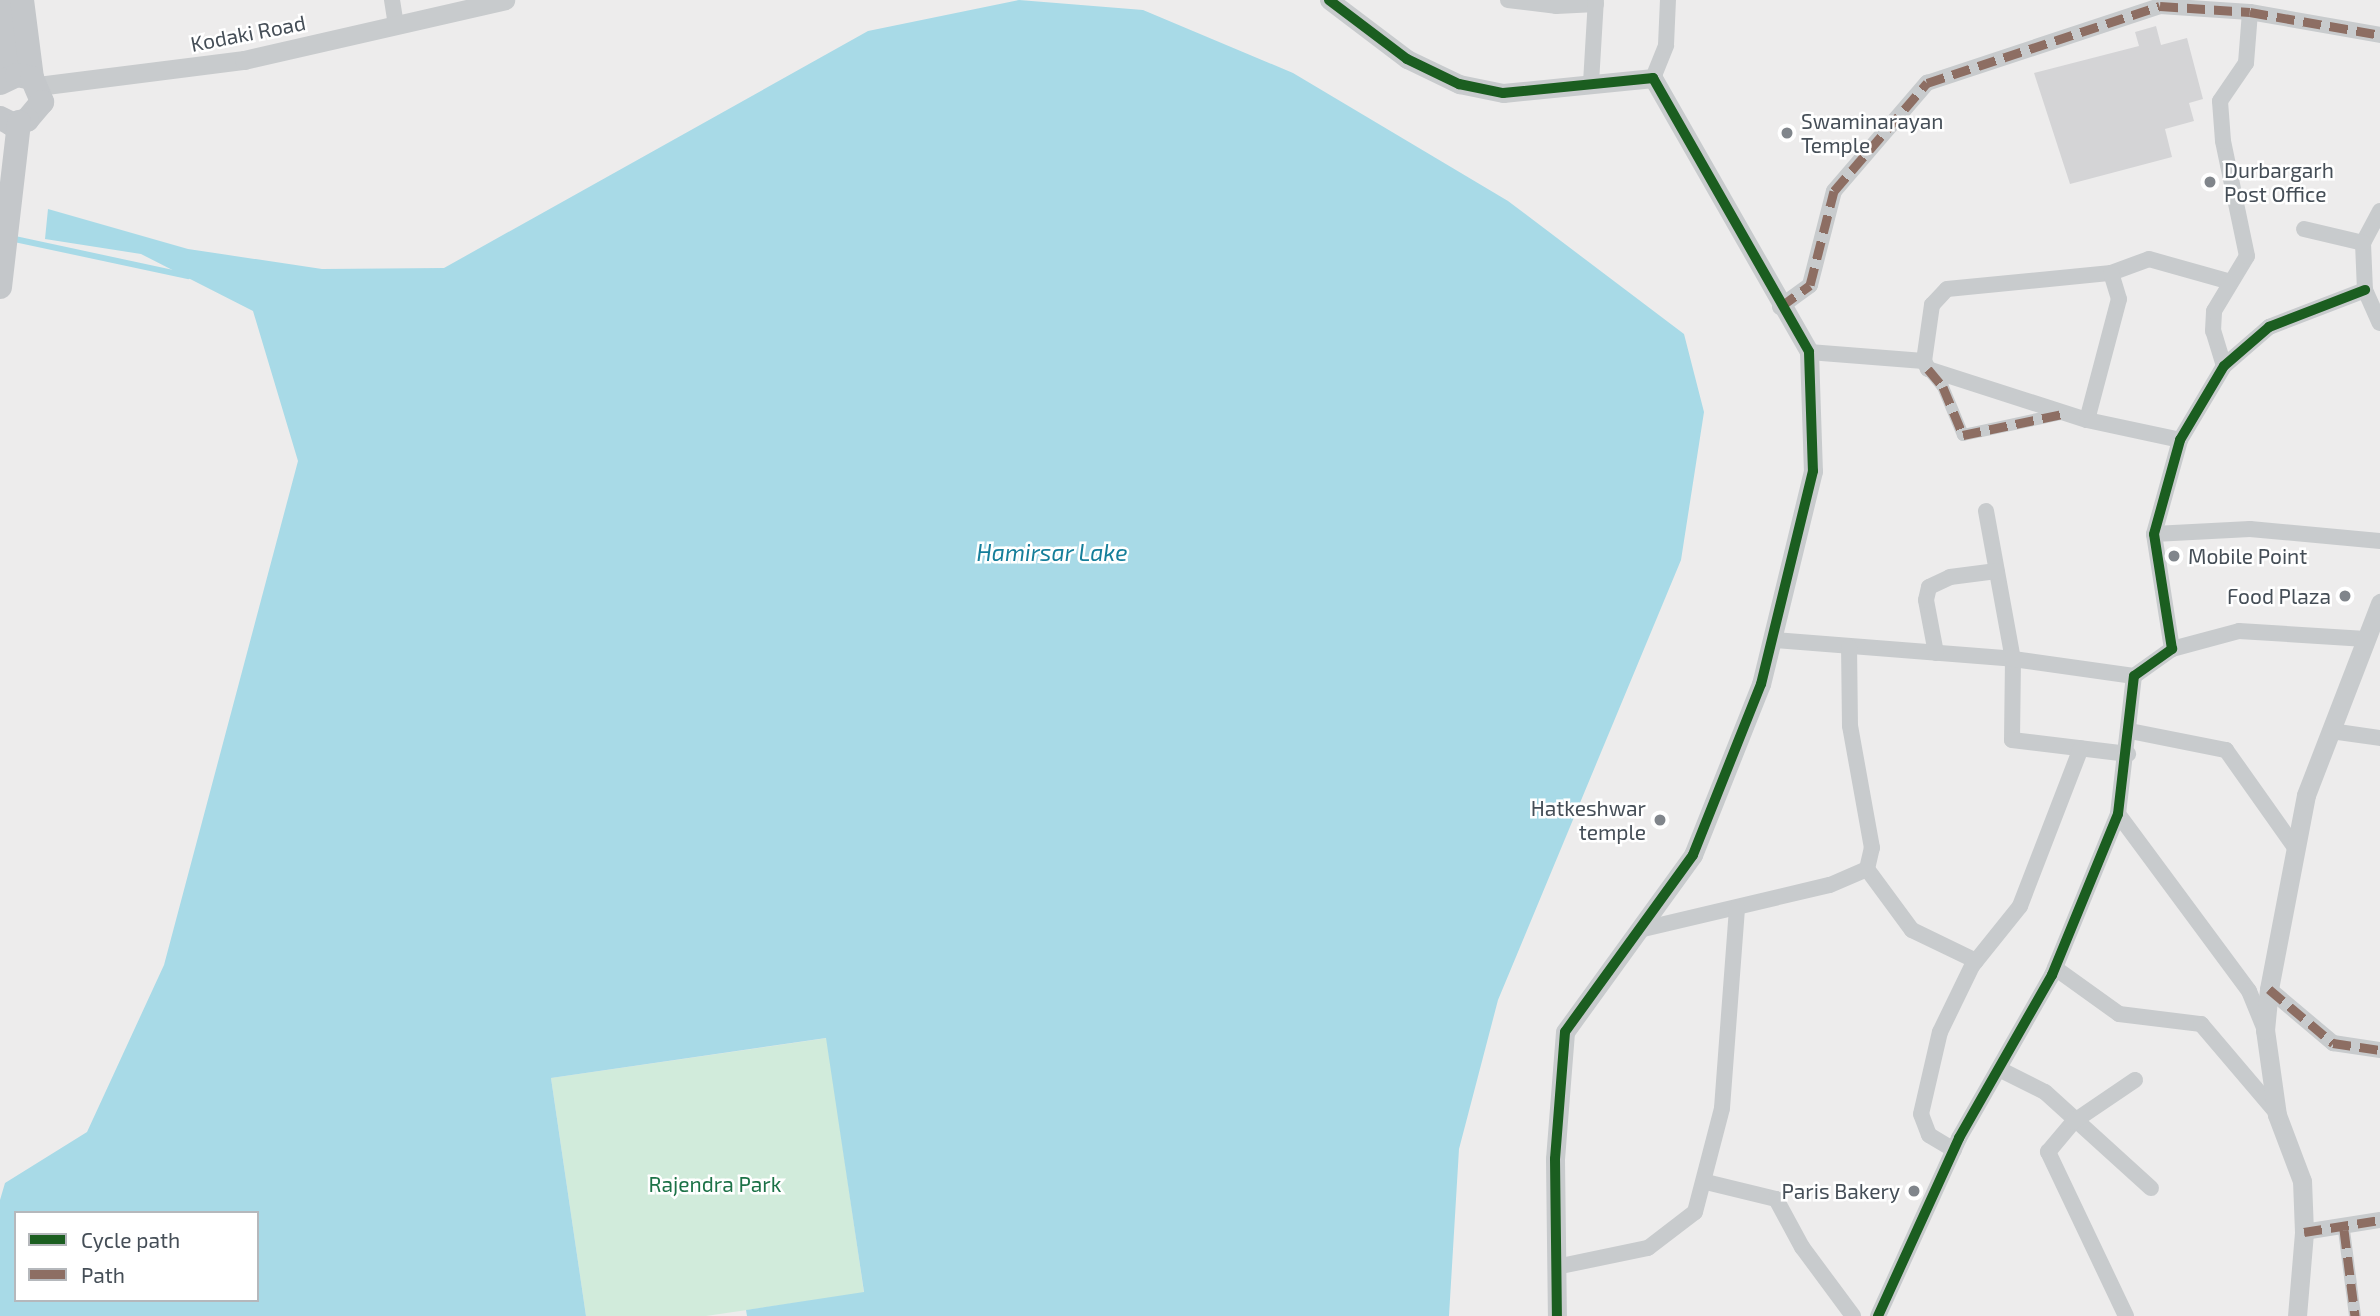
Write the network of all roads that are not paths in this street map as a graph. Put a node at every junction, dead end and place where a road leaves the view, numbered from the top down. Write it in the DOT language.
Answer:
graph roads {
  1 [pos="2,0"];
  2 [pos="22,0"];
  3 [pos="392,0"];
  4 [pos="505,0"];
  5 [pos="1329,0"];
  6 [pos="1508,0"];
  7 [pos="1668,0"];
  8 [pos="1596,2"];
  9 [pos="2160,3"];
  10 [pos="2250,12"];
  11 [pos="396,25"];
  12 [pos="2380,35"];
  13 [pos="1653,78"];
  14 [pos="1591,83"];
  15 [pos="24,85"];
  16 [pos="5,123"];
  17 [pos="2380,211"];
  18 [pos="2304,229"];
  19 [pos="2363,243"];
  20 [pos="2111,272"];
  21 [pos="2231,282"];
  22 [pos="0,287"];
  23 [pos="2365,290"];
  24 [pos="1780,307"];
  25 [pos="2380,323"];
  26 [pos="1809,352"];
  27 [pos="1926,365"];
  28 [pos="2224,366"];
  29 [pos="2067,413"];
  30 [pos="2087,420"];
  31 [pos="2180,440"];
  32 [pos="1986,511"];
  33 [pos="2154,534"];
  34 [pos="2380,541"];
  35 [pos="1997,571"];
  36 [pos="2378,612"];
  37 [pos="2366,639"];
  38 [pos="1774,640"];
  39 [pos="1849,647"];
  40 [pos="2172,649"];
  41 [pos="1936,653"];
  42 [pos="2014,659"];
  43 [pos="2134,676"];
  44 [pos="2130,731"];
  45 [pos="2331,731"];
  46 [pos="2380,738"];
  47 [pos="2081,748"];
  48 [pos="2128,754"];
  49 [pos="2118,814"];
  50 [pos="2295,849"];
  51 [pos="1867,870"];
  52 [pos="1737,909"];
  53 [pos="1639,930"];
  54 [pos="1976,961"];
  55 [pos="2055,968"];
  56 [pos="2269,989"];
  57 [pos="2265,1030"];
  58 [pos="2380,1050"];
  59 [pos="1999,1069"];
  60 [pos="2135,1080"];
  61 [pos="2277,1115"];
  62 [pos="2073,1122"];
  63 [pos="1954,1150"];
  64 [pos="1706,1182"];
  65 [pos="2151,1188"];
  66 [pos="2380,1220"];
  67 [pos="2344,1230"];
  68 [pos="2304,1232"];
  69 [pos="1556,1267"];
  70 [pos="1557,1316"];
  71 [pos="1853,1316"];
  72 [pos="1878,1316"];
  73 [pos="2126,1316"];
  74 [pos="2297,1316"];
  75 [pos="2356,1316"];
  1 -- 15 [label="main road"];
  2 -- 15 [label="main road"];
  3 -- 11 [label="street"];
  4 -- 11 [label="street, Kodaki Road"];
  5 -- 14 [label="street"];
  6 -- 8 [label="street"];
  7 -- 13 [label="street"];
  8 -- 14 [label="street"];
  9 -- 10 [label="street"];
  9 -- 24 [label="street"];
  10 -- 12 [label="street"];
  10 -- 21 [label="street"];
  11 -- 15 [label="street, Kodaki Road"];
  13 -- 14 [label="street"];
  13 -- 24 [label="street"];
  15 -- 16 [label="main road"];
  16 -- 22 [label="main road"];
  17 -- 19 [label="street"];
  18 -- 19 [label="street"];
  19 -- 23 [label="street"];
  20 -- 21 [label="street"];
  20 -- 27 [label="street"];
  20 -- 30 [label="street"];
  21 -- 28 [label="street"];
  23 -- 25 [label="street"];
  23 -- 28 [label="street"];
  24 -- 26 [label="street"];
  26 -- 27 [label="street"];
  26 -- 38 [label="street"];
  27 -- 29 [label="street"];
  27 -- 29 [label="street"];
  28 -- 31 [label="street"];
  29 -- 30 [label="street"];
  30 -- 31 [label="street"];
  31 -- 33 [label="street"];
  32 -- 35 [label="street"];
  33 -- 34 [label="street"];
  33 -- 40 [label="street"];
  35 -- 41 [label="street"];
  35 -- 42 [label="street"];
  36 -- 37 [label="street"];
  37 -- 40 [label="street"];
  37 -- 45 [label="street"];
  38 -- 39 [label="street"];
  38 -- 53 [label="street"];
  39 -- 41 [label="street"];
  39 -- 51 [label="street"];
  40 -- 43 [label="street"];
  41 -- 42 [label="street"];
  42 -- 43 [label="street"];
  42 -- 47 [label="street"];
  43 -- 44 [label="street"];
  44 -- 48 [label="street"];
  44 -- 50 [label="street"];
  45 -- 46 [label="street"];
  45 -- 50 [label="street"];
  47 -- 48 [label="street"];
  47 -- 54 [label="street"];
  48 -- 49 [label="street"];
  49 -- 55 [label="street"];
  49 -- 57 [label="street"];
  50 -- 56 [label="street"];
  51 -- 52 [label="street"];
  51 -- 54 [label="street"];
  52 -- 53 [label="street"];
  52 -- 64 [label="street"];
  53 -- 69 [label="street"];
  54 -- 63 [label="street"];
  55 -- 59 [label="street"];
  55 -- 61 [label="street"];
  56 -- 57 [label="street"];
  56 -- 58 [label="street"];
  57 -- 61 [label="street"];
  59 -- 62 [label="street"];
  59 -- 63 [label="street"];
  60 -- 62 [label="street"];
  61 -- 68 [label="street"];
  62 -- 65 [label="street"];
  62 -- 73 [label="street"];
  63 -- 72 [label="street"];
  64 -- 69 [label="street"];
  64 -- 71 [label="street"];
  66 -- 67 [label="street"];
  67 -- 68 [label="street"];
  67 -- 75 [label="street"];
  68 -- 74 [label="street"];
  69 -- 70 [label="street"];
}
